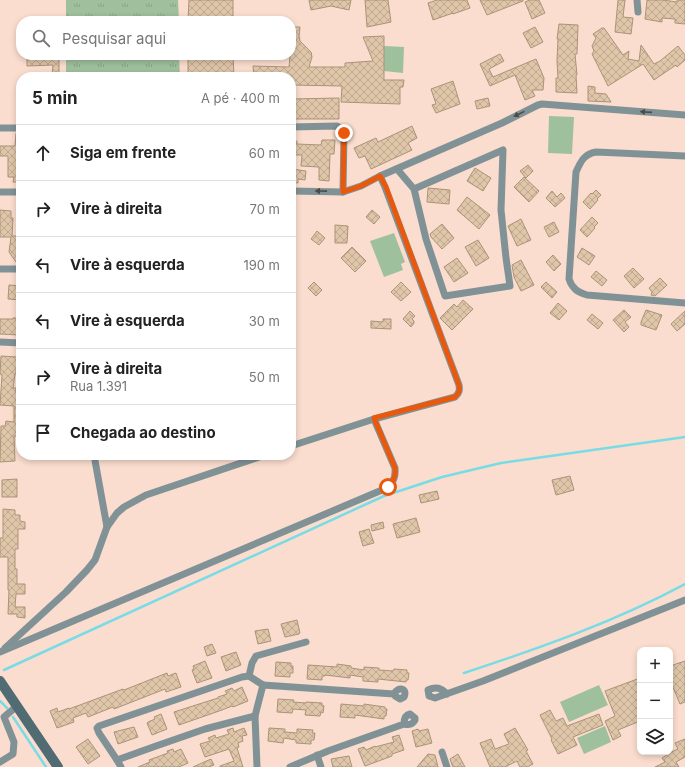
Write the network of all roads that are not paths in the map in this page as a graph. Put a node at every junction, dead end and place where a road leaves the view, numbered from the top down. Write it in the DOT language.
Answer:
graph roads {
  1 [pos="637,0"];
  2 [pos="638,12"];
  3 [pos="685,115"];
  4 [pos="296,127"];
  5 [pos="0,128"];
  6 [pos="16,128"];
  7 [pos="685,156"];
  8 [pos="397,169"];
  9 [pos="380,176"];
  10 [pos="414,189"];
  11 [pos="296,191"];
  12 [pos="0,192"];
  13 [pos="16,192"];
  14 [pos="343,192"];
  15 [pos="0,269"];
  16 [pos="16,269"];
  17 [pos="685,303"];
  18 [pos="0,342"];
  19 [pos="16,343"];
  20 [pos="374,418"];
  21 [pos="296,444"];
  22 [pos="95,460"];
  23 [pos="250,460"];
  24 [pos="107,527"];
  25 [pos="685,600"];
  26 [pos="306,642"];
  27 [pos="0,652"];
  28 [pos="249,676"];
  29 [pos="0,681"];
  30 [pos="263,685"];
  31 [pos="394,694"];
  32 [pos="447,694"];
  33 [pos="17,706"];
  34 [pos="255,716"];
  35 [pos="404,724"];
  36 [pos="442,752"];
  37 [pos="317,756"];
  38 [pos="0,762"];
  39 [pos="119,764"];
  40 [pos="58,767"];
  41 [pos="257,767"];
  42 [pos="290,767"];
  43 [pos="321,767"];
  44 [pos="447,767"];
  1 -- 2 [label="street"];
  3 -- 8 [label="street, one-way"];
  4 -- 14 [label="street"];
  5 -- 6 [label="street"];
  7 -- 17 [label="street"];
  8 -- 9 [label="street"];
  8 -- 10 [label="street"];
  9 -- 14 [label="street"];
  9 -- 20 [label="street"];
  10 -- 10 [label="street"];
  14 -- 11 [label="street, one-way"];
  12 -- 13 [label="street"];
  15 -- 16 [label="street"];
  18 -- 19 [label="street"];
  20 -- 21 [label="street"];
  20 -- 27 [label="street"];
  22 -- 24 [label="street"];
  23 -- 24 [label="street"];
  24 -- 27 [label="street"];
  25 -- 32 [label="street"];
  26 -- 28 [label="street"];
  28 -- 30 [label="street"];
  28 -- 39 [label="street"];
  29 -- 33 [label="main road"];
  30 -- 31 [label="street"];
  30 -- 34 [label="street"];
  33 -- 38 [label="street"];
  33 -- 40 [label="main road"];
  34 -- 39 [label="street"];
  34 -- 41 [label="street"];
  35 -- 37 [label="street"];
  36 -- 44 [label="street"];
  37 -- 42 [label="street"];
  37 -- 43 [label="street"];
}
